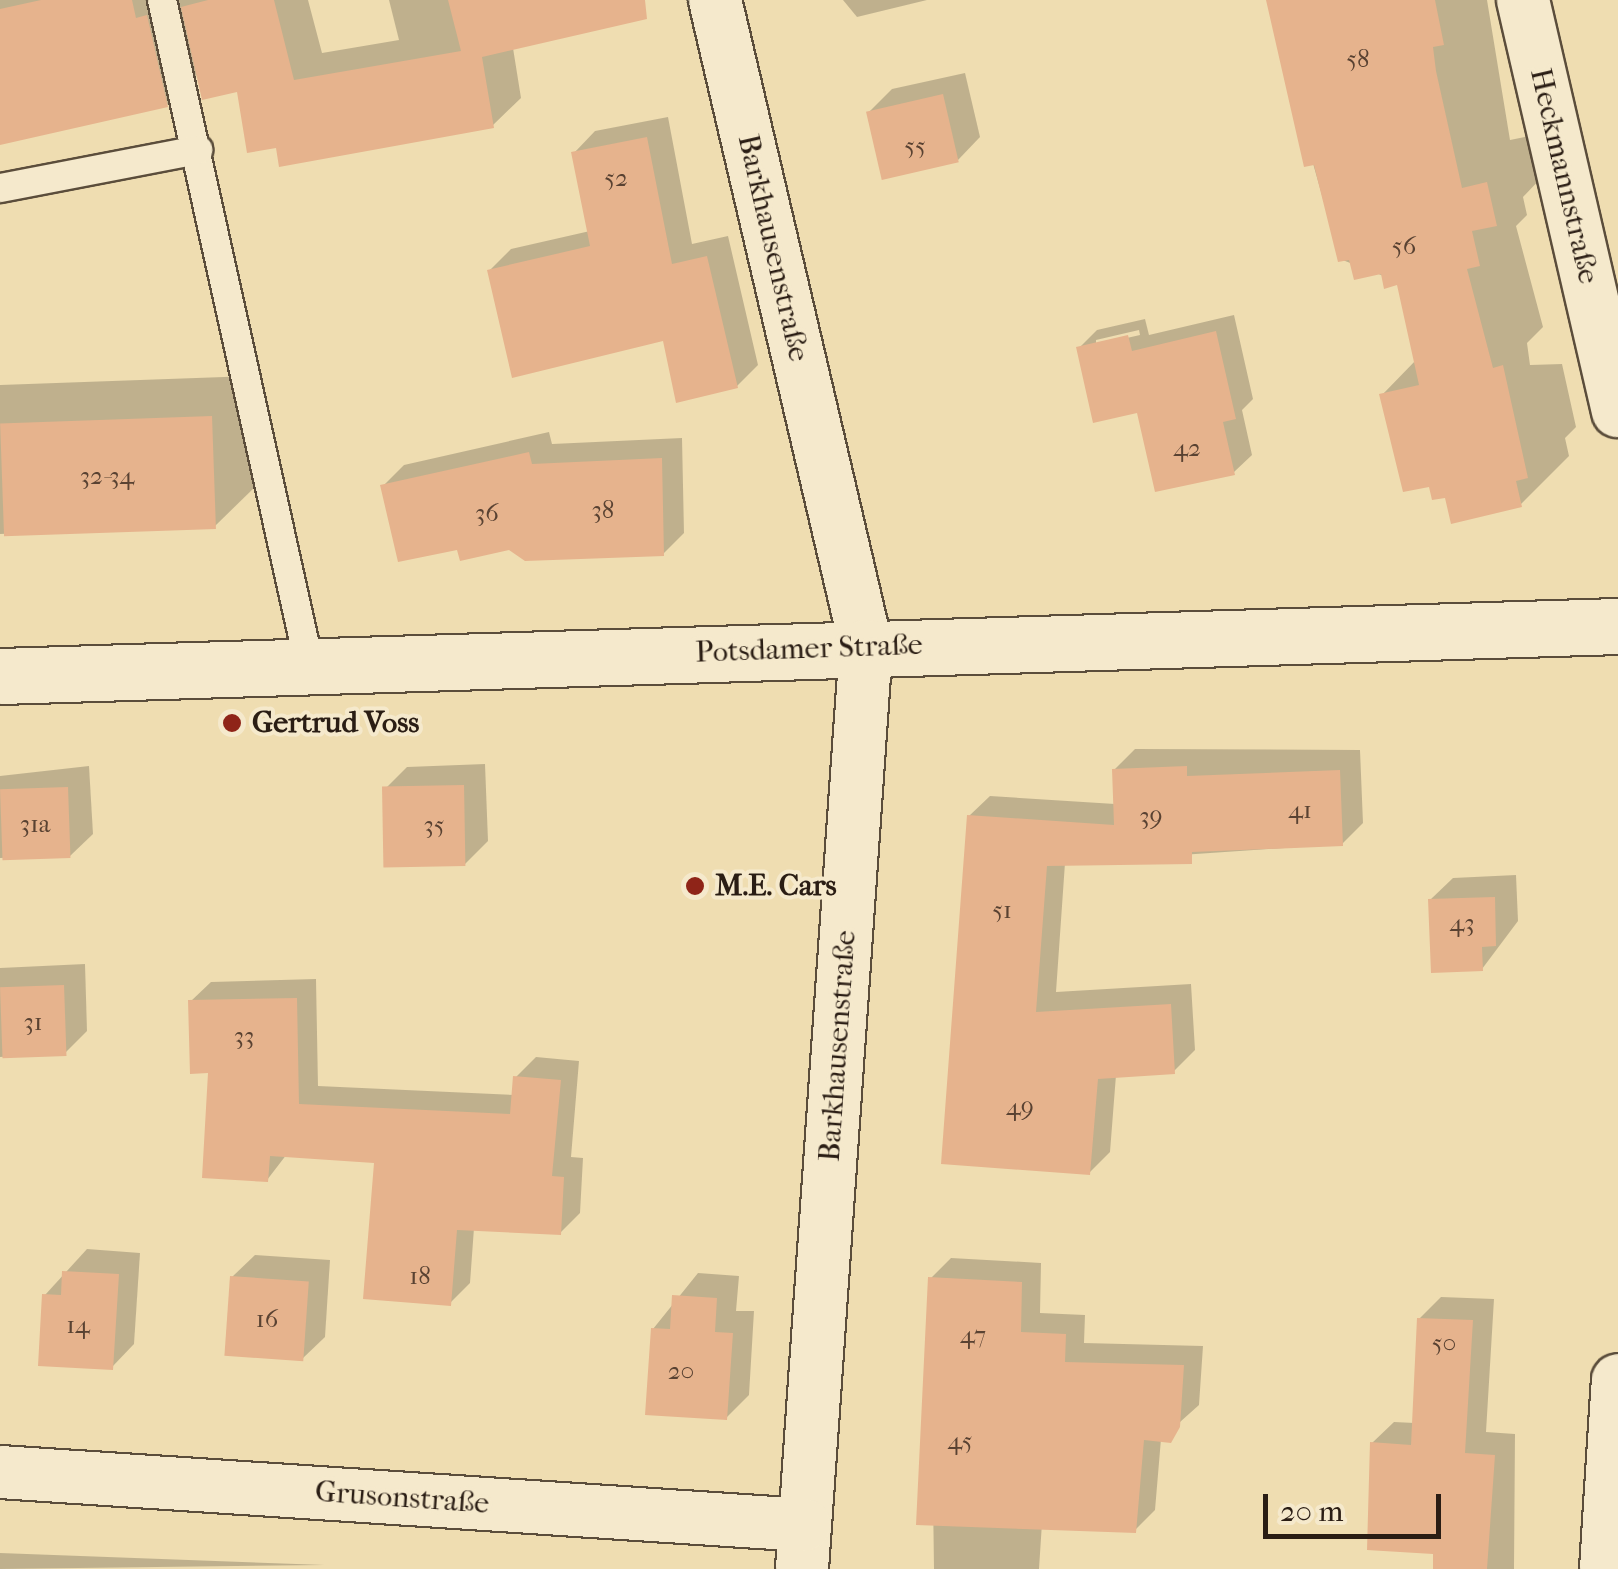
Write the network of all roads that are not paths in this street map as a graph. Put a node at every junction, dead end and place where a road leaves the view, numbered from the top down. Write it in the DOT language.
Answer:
graph roads {
  1 [pos="162,0"];
  2 [pos="716,0"];
  3 [pos="1523,0"];
  4 [pos="198,150"];
  5 [pos="0,188"];
  6 [pos="1618,411"];
  7 [pos="1618,626"];
  8 [pos="866,646"];
  9 [pos="310,668"];
  10 [pos="0,676"];
  11 [pos="1618,1380"];
  12 [pos="0,1472"];
  13 [pos="803,1547"];
  14 [pos="1606,1569"];
  1 -- 4 [label="lane"];
  2 -- 8 [label="street, Barkhausenstraße"];
  3 -- 6 [label="street, Heckmannstraße"];
  4 -- 5 [label="lane"];
  4 -- 9 [label="lane"];
  7 -- 8 [label="street, Potsdamer Straße"];
  8 -- 9 [label="street, Potsdamer Straße"];
  8 -- 13 [label="street, Barkhausenstraße"];
  9 -- 10 [label="street, Potsdamer Straße"];
  11 -- 14 [label="street"];
  12 -- 13 [label="street, Grusonstraße"];
}
